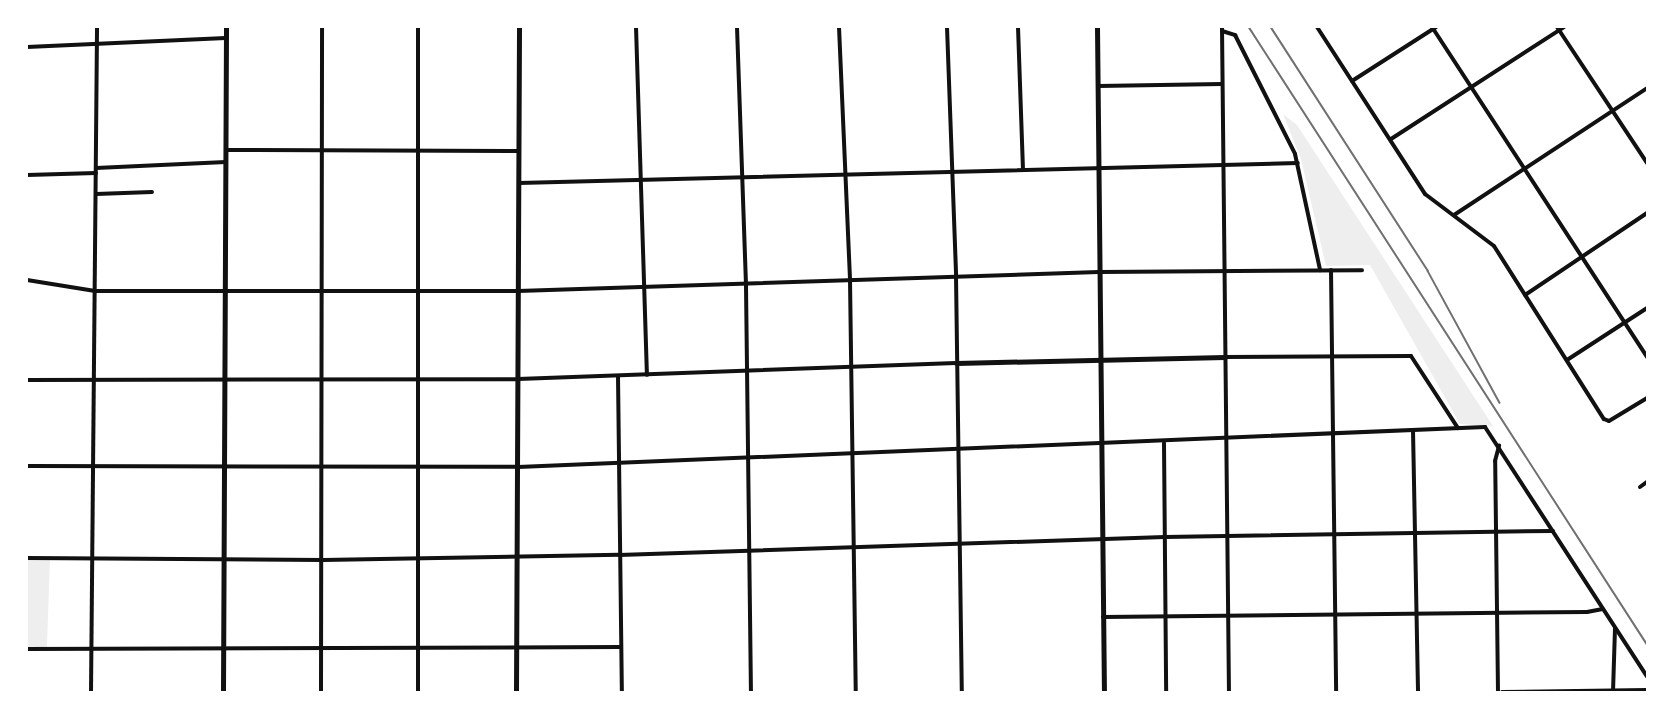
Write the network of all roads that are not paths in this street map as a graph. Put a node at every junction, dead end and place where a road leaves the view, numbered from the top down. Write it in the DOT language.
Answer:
graph roads {
  1 [pos="97,27"];
  2 [pos="226,27"];
  3 [pos="322,27"];
  4 [pos="418,27"];
  5 [pos="519,27"];
  6 [pos="636,27"];
  7 [pos="737,27"];
  8 [pos="839,27"];
  9 [pos="947,27"];
  10 [pos="1018,27"];
  11 [pos="1097,27"];
  12 [pos="1317,27"];
  13 [pos="1434,28"];
  14 [pos="1560,28"];
  15 [pos="1222,29"];
  16 [pos="226,38"];
  17 [pos="97,44"];
  18 [pos="27,47"];
  19 [pos="1352,81"];
  20 [pos="1222,84"];
  21 [pos="1097,86"];
  22 [pos="1472,87"];
  23 [pos="1647,88"];
  24 [pos="1612,110"];
  25 [pos="1391,140"];
  26 [pos="226,150"];
  27 [pos="519,151"];
  28 [pos="322,152"];
  29 [pos="417,152"];
  30 [pos="226,162"];
  31 [pos="1647,163"];
  32 [pos="1223,164"];
  33 [pos="1298,164"];
  34 [pos="1098,166"];
  35 [pos="1023,168"];
  36 [pos="1523,169"];
  37 [pos="96,170"];
  38 [pos="952,170"];
  39 [pos="27,175"];
  40 [pos="846,175"];
  41 [pos="743,178"];
  42 [pos="642,182"];
  43 [pos="519,183"];
  44 [pos="152,192"];
  45 [pos="96,194"];
  46 [pos="1647,213"];
  47 [pos="1454,215"];
  48 [pos="1581,257"];
  49 [pos="1320,270"];
  50 [pos="1331,270"];
  51 [pos="1362,270"];
  52 [pos="1099,272"];
  53 [pos="1223,272"];
  54 [pos="956,276"];
  55 [pos="27,280"];
  56 [pos="850,280"];
  57 [pos="746,286"];
  58 [pos="646,288"];
  59 [pos="95,291"];
  60 [pos="225,291"];
  61 [pos="418,291"];
  62 [pos="518,291"];
  63 [pos="320,292"];
  64 [pos="1525,295"];
  65 [pos="1647,308"];
  66 [pos="1625,322"];
  67 [pos="1332,356"];
  68 [pos="1225,357"];
  69 [pos="1647,357"];
  70 [pos="1100,358"];
  71 [pos="1567,360"];
  72 [pos="956,363"];
  73 [pos="850,368"];
  74 [pos="747,371"];
  75 [pos="647,375"];
  76 [pos="618,376"];
  77 [pos="518,379"];
  78 [pos="27,380"];
  79 [pos="417,380"];
  80 [pos="94,381"];
  81 [pos="321,381"];
  82 [pos="224,382"];
  83 [pos="1647,398"];
  84 [pos="1458,428"];
  85 [pos="1413,430"];
  86 [pos="1332,434"];
  87 [pos="1226,440"];
  88 [pos="1164,443"];
  89 [pos="1100,445"];
  90 [pos="1499,445"];
  91 [pos="960,450"];
  92 [pos="853,454"];
  93 [pos="749,458"];
  94 [pos="619,462"];
  95 [pos="27,466"];
  96 [pos="518,467"];
  97 [pos="92,468"];
  98 [pos="224,468"];
  99 [pos="322,468"];
  100 [pos="418,468"];
  101 [pos="1647,482"];
  102 [pos="1640,486"];
  103 [pos="1554,531"];
  104 [pos="1496,532"];
  105 [pos="1415,533"];
  106 [pos="1334,534"];
  107 [pos="1226,536"];
  108 [pos="1165,537"];
  109 [pos="1102,539"];
  110 [pos="962,542"];
  111 [pos="854,546"];
  112 [pos="751,550"];
  113 [pos="619,555"];
  114 [pos="517,557"];
  115 [pos="27,558"];
  116 [pos="419,558"];
  117 [pos="91,559"];
  118 [pos="224,559"];
  119 [pos="322,560"];
  120 [pos="1603,609"];
  121 [pos="1417,613"];
  122 [pos="1496,613"];
  123 [pos="1336,614"];
  124 [pos="1228,615"];
  125 [pos="1165,616"];
  126 [pos="1103,617"];
  127 [pos="1615,628"];
  128 [pos="621,647"];
  129 [pos="27,649"];
  130 [pos="91,649"];
  131 [pos="223,649"];
  132 [pos="418,649"];
  133 [pos="516,649"];
  134 [pos="321,650"];
  135 [pos="1647,676"];
  136 [pos="1647,690"];
  137 [pos="91,692"];
  138 [pos="223,692"];
  139 [pos="321,692"];
  140 [pos="418,692"];
  141 [pos="516,692"];
  142 [pos="622,692"];
  143 [pos="751,692"];
  144 [pos="856,692"];
  145 [pos="962,692"];
  146 [pos="1104,692"];
  147 [pos="1166,692"];
  148 [pos="1229,692"];
  149 [pos="1336,692"];
  150 [pos="1418,692"];
  151 [pos="1498,692"];
  152 [pos="1503,692"];
  153 [pos="1613,692"];
  1 -- 17 [label="street"];
  2 -- 16 [label="street"];
  3 -- 28 [label="street"];
  4 -- 29 [label="street"];
  5 -- 27 [label="street"];
  6 -- 42 [label="street"];
  7 -- 41 [label="street"];
  8 -- 40 [label="street"];
  9 -- 38 [label="street"];
  10 -- 35 [label="street"];
  11 -- 21 [label="street"];
  12 -- 19 [label="street"];
  13 -- 19 [label="street"];
  13 -- 22 [label="street"];
  14 -- 22 [label="street"];
  14 -- 24 [label="street"];
  15 -- 20 [label="street"];
  15 -- 33 [label="street"];
  16 -- 17 [label="street"];
  16 -- 26 [label="street"];
  17 -- 18 [label="street"];
  17 -- 37 [label="street"];
  19 -- 25 [label="street"];
  20 -- 21 [label="street"];
  20 -- 32 [label="street"];
  21 -- 34 [label="street"];
  22 -- 25 [label="street"];
  22 -- 36 [label="street"];
  23 -- 24 [label="street"];
  24 -- 31 [label="street"];
  24 -- 36 [label="street"];
  25 -- 47 [label="street"];
  26 -- 28 [label="street"];
  26 -- 30 [label="street"];
  27 -- 29 [label="street"];
  27 -- 43 [label="street"];
  28 -- 29 [label="street"];
  28 -- 63 [label="street"];
  29 -- 61 [label="street"];
  30 -- 37 [label="street"];
  30 -- 60 [label="street"];
  32 -- 33 [label="street"];
  32 -- 34 [label="street"];
  32 -- 53 [label="street"];
  33 -- 49 [label="street"];
  34 -- 35 [label="street"];
  34 -- 52 [label="street"];
  35 -- 38 [label="street"];
  36 -- 47 [label="street"];
  36 -- 48 [label="street"];
  37 -- 39 [label="street"];
  37 -- 45 [label="street"];
  38 -- 40 [label="street"];
  38 -- 54 [label="street"];
  40 -- 41 [label="street"];
  40 -- 56 [label="street"];
  41 -- 42 [label="street"];
  41 -- 57 [label="street"];
  42 -- 43 [label="street"];
  42 -- 58 [label="street"];
  43 -- 62 [label="street"];
  44 -- 45 [label="street"];
  45 -- 59 [label="street"];
  46 -- 48 [label="street"];
  47 -- 64 [label="street"];
  48 -- 64 [label="street"];
  48 -- 66 [label="street"];
  49 -- 50 [label="street"];
  49 -- 53 [label="street"];
  50 -- 51 [label="street"];
  50 -- 67 [label="street"];
  52 -- 53 [label="street"];
  52 -- 54 [label="street"];
  52 -- 70 [label="street"];
  53 -- 68 [label="street"];
  54 -- 56 [label="street"];
  54 -- 72 [label="street"];
  55 -- 59 [label="street"];
  56 -- 57 [label="street"];
  56 -- 73 [label="street"];
  57 -- 58 [label="street"];
  57 -- 74 [label="street"];
  58 -- 62 [label="street"];
  58 -- 75 [label="street"];
  59 -- 60 [label="street"];
  59 -- 80 [label="street"];
  60 -- 63 [label="street"];
  60 -- 82 [label="street"];
  61 -- 62 [label="street"];
  61 -- 63 [label="street"];
  61 -- 79 [label="street"];
  62 -- 77 [label="street"];
  63 -- 81 [label="street"];
  64 -- 71 [label="street"];
  65 -- 66 [label="street"];
  66 -- 69 [label="street"];
  66 -- 71 [label="street"];
  67 -- 68 [label="street"];
  67 -- 84 [label="street"];
  67 -- 86 [label="street"];
  68 -- 70 [label="street"];
  68 -- 87 [label="street"];
  70 -- 72 [label="street"];
  70 -- 89 [label="street"];
  71 -- 83 [label="street"];
  72 -- 73 [label="street"];
  72 -- 91 [label="street"];
  73 -- 74 [label="street"];
  73 -- 92 [label="street"];
  74 -- 75 [label="street"];
  74 -- 93 [label="street"];
  75 -- 76 [label="street"];
  76 -- 77 [label="street"];
  76 -- 94 [label="street"];
  77 -- 79 [label="street"];
  77 -- 96 [label="street"];
  78 -- 80 [label="street"];
  79 -- 81 [label="street"];
  79 -- 100 [label="street"];
  80 -- 82 [label="street"];
  80 -- 97 [label="street"];
  81 -- 82 [label="street"];
  81 -- 99 [label="street"];
  82 -- 98 [label="street"];
  84 -- 85 [label="street"];
  84 -- 90 [label="street"];
  85 -- 86 [label="street"];
  85 -- 105 [label="street"];
  86 -- 87 [label="street"];
  86 -- 106 [label="street"];
  87 -- 88 [label="street"];
  87 -- 107 [label="street"];
  88 -- 89 [label="street"];
  88 -- 108 [label="street"];
  89 -- 91 [label="street"];
  89 -- 109 [label="street"];
  90 -- 103 [label="street"];
  90 -- 104 [label="street"];
  91 -- 92 [label="street"];
  91 -- 110 [label="street"];
  92 -- 93 [label="street"];
  92 -- 111 [label="street"];
  93 -- 94 [label="street"];
  93 -- 112 [label="street"];
  94 -- 96 [label="street"];
  94 -- 113 [label="street"];
  95 -- 97 [label="street"];
  96 -- 100 [label="street"];
  96 -- 114 [label="street"];
  97 -- 98 [label="street"];
  97 -- 117 [label="street"];
  98 -- 99 [label="street"];
  98 -- 118 [label="street"];
  99 -- 100 [label="street"];
  99 -- 119 [label="street"];
  100 -- 116 [label="street"];
  101 -- 102 [label="street"];
  103 -- 104 [label="street"];
  103 -- 120 [label="street"];
  104 -- 105 [label="street"];
  104 -- 122 [label="street"];
  105 -- 106 [label="street"];
  105 -- 121 [label="street"];
  106 -- 107 [label="street"];
  106 -- 123 [label="street"];
  107 -- 108 [label="street"];
  107 -- 124 [label="street"];
  108 -- 109 [label="street"];
  108 -- 125 [label="street"];
  109 -- 110 [label="street"];
  109 -- 126 [label="street"];
  110 -- 111 [label="street"];
  110 -- 145 [label="street"];
  111 -- 112 [label="street"];
  111 -- 144 [label="street"];
  112 -- 113 [label="street"];
  112 -- 143 [label="street"];
  113 -- 114 [label="street"];
  113 -- 128 [label="street"];
  114 -- 116 [label="street"];
  114 -- 133 [label="street"];
  115 -- 117 [label="street"];
  116 -- 119 [label="street"];
  116 -- 132 [label="street"];
  117 -- 118 [label="street"];
  117 -- 130 [label="street"];
  118 -- 119 [label="street"];
  118 -- 131 [label="street"];
  119 -- 134 [label="street"];
  120 -- 122 [label="street"];
  120 -- 127 [label="street"];
  121 -- 122 [label="street"];
  121 -- 123 [label="street"];
  121 -- 150 [label="street"];
  122 -- 151 [label="street"];
  123 -- 124 [label="street"];
  123 -- 149 [label="street"];
  124 -- 125 [label="street"];
  124 -- 148 [label="street"];
  125 -- 126 [label="street"];
  125 -- 147 [label="street"];
  126 -- 146 [label="street"];
  127 -- 135 [label="street"];
  127 -- 153 [label="street"];
  128 -- 133 [label="street"];
  128 -- 142 [label="street"];
  129 -- 130 [label="street"];
  130 -- 131 [label="street"];
  130 -- 137 [label="street"];
  131 -- 134 [label="street"];
  131 -- 138 [label="street"];
  132 -- 133 [label="street"];
  132 -- 134 [label="street"];
  132 -- 140 [label="street"];
  133 -- 141 [label="street"];
  134 -- 139 [label="street"];
  136 -- 153 [label="street"];
  152 -- 153 [label="street"];
}
